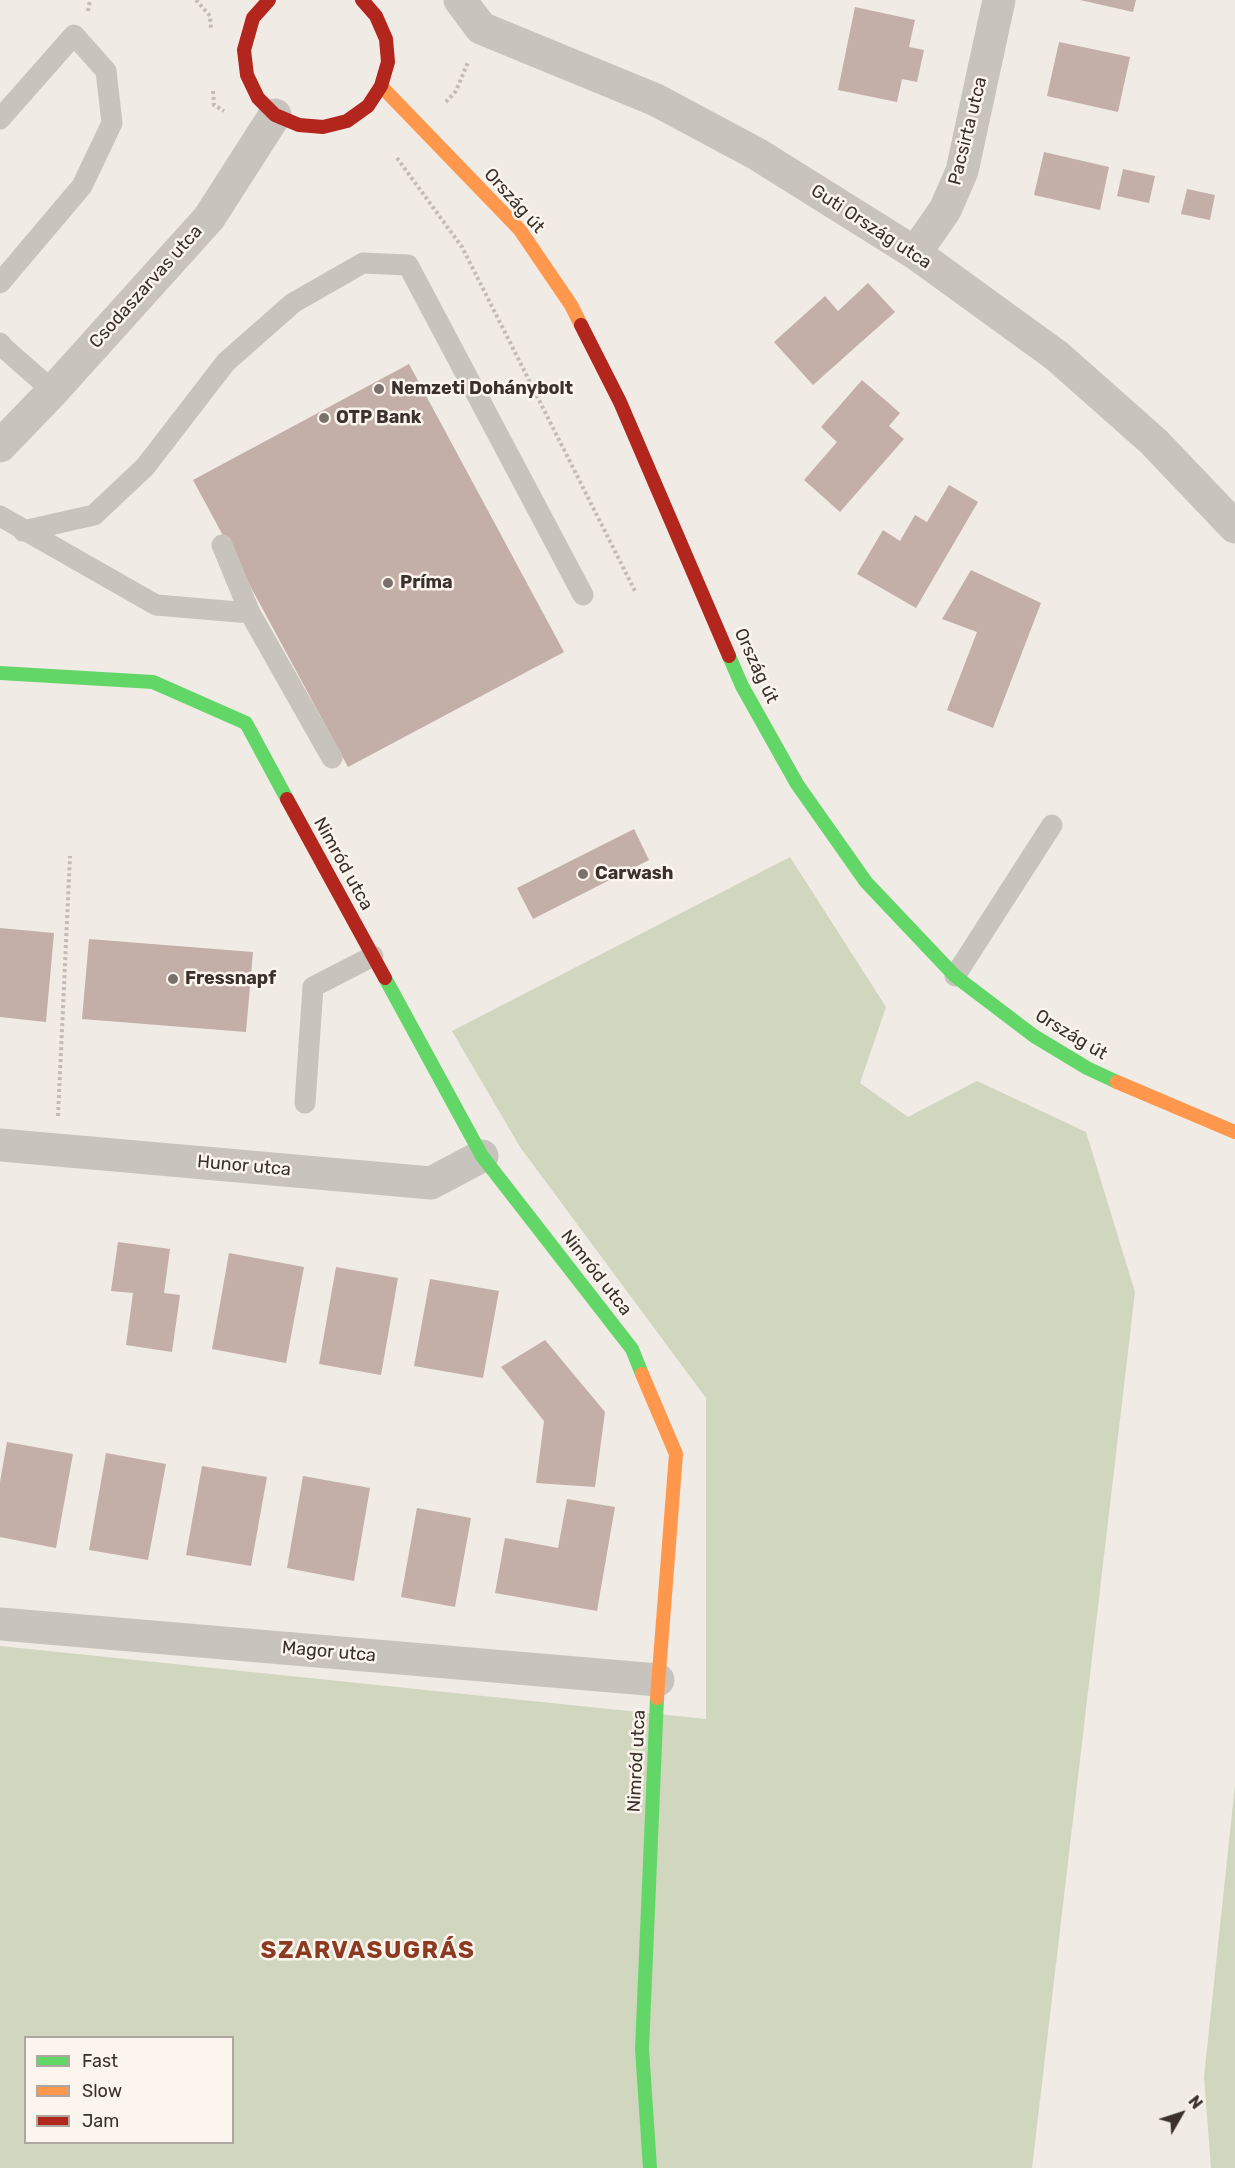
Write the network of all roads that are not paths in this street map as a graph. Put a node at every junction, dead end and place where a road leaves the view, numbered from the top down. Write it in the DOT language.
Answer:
graph roads {
  1 [pos="269,0"];
  2 [pos="362,0"];
  3 [pos="460,0"];
  4 [pos="999,0"];
  5 [pos="381,86"];
  6 [pos="275,115"];
  7 [pos="0,119"];
  8 [pos="915,253"];
  9 [pos="0,283"];
  10 [pos="0,343"];
  11 [pos="54,391"];
  12 [pos="0,446"];
  13 [pos="0,516"];
  14 [pos="1235,527"];
  15 [pos="23,531"];
  16 [pos="222,545"];
  17 [pos="583,595"];
  18 [pos="250,613"];
  19 [pos="0,673"];
  20 [pos="332,758"];
  21 [pos="1052,825"];
  22 [pos="373,956"];
  23 [pos="955,976"];
  24 [pos="305,1103"];
  25 [pos="1235,1132"];
  26 [pos="0,1145"];
  27 [pos="482,1156"];
  28 [pos="0,1624"];
  29 [pos="658,1680"];
  30 [pos="650,2168"];
  1 -- 6 [label="street"];
  2 -- 5 [label="street"];
  3 -- 8 [label="street, Guti Ország utca"];
  4 -- 8 [label="street, Pacsirta utca"];
  5 -- 6 [label="street"];
  5 -- 23 [label="street, Ország út"];
  6 -- 11 [label="street, Csodaszarvas utca"];
  7 -- 9 [label="lane"];
  8 -- 14 [label="street, Guti Ország utca"];
  10 -- 11 [label="lane"];
  11 -- 12 [label="street, Csodaszarvas utca"];
  13 -- 15 [label="lane"];
  15 -- 17 [label="lane"];
  15 -- 18 [label="lane"];
  16 -- 18 [label="lane"];
  18 -- 20 [label="lane"];
  19 -- 22 [label="street, Nimród utca"];
  21 -- 23 [label="lane"];
  22 -- 24 [label="lane"];
  22 -- 27 [label="street, Nimród utca"];
  23 -- 25 [label="street, Ország út"];
  26 -- 27 [label="street, Hunor utca"];
  27 -- 29 [label="street, Nimród utca"];
  28 -- 29 [label="street, Magor utca"];
  29 -- 30 [label="street, Nimród utca"];
}
